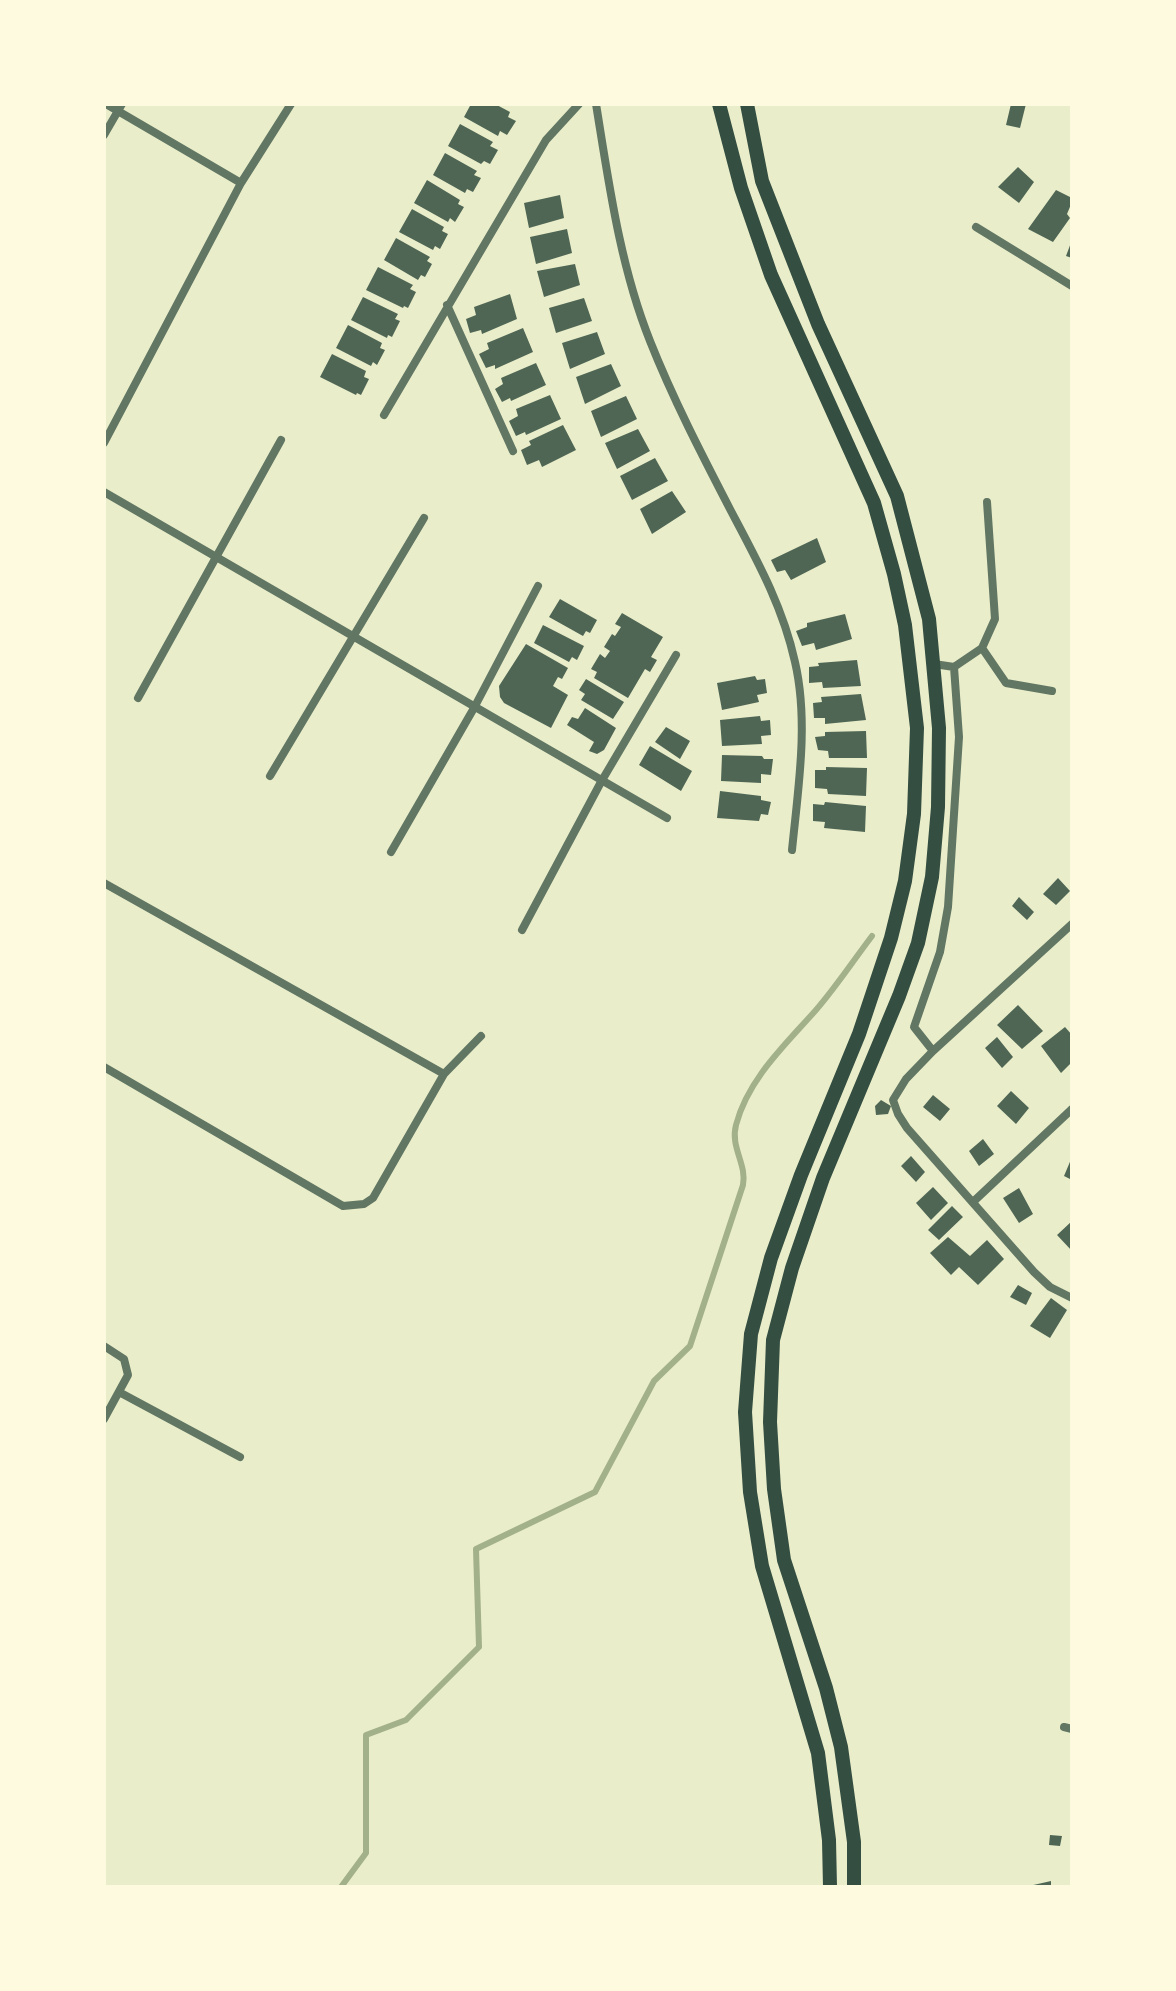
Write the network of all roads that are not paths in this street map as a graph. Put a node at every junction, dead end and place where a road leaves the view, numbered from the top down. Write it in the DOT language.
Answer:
graph roads {
  1 [pos="106,104"];
  2 [pos="291,104"];
  3 [pos="579,104"];
  4 [pos="596,104"];
  5 [pos="719,104"];
  6 [pos="747,104"];
  7 [pos="120,108"];
  8 [pos="104,135"];
  9 [pos="241,183"];
  10 [pos="976,227"];
  11 [pos="1072,286"];
  12 [pos="447,305"];
  13 [pos="384,415"];
  14 [pos="281,440"];
  15 [pos="104,443"];
  16 [pos="513,451"];
  17 [pos="104,492"];
  18 [pos="987,502"];
  19 [pos="424,518"];
  20 [pos="215,557"];
  21 [pos="538,586"];
  22 [pos="353,637"];
  23 [pos="982,648"];
  24 [pos="676,655"];
  25 [pos="934,664"];
  26 [pos="954,667"];
  27 [pos="1052,691"];
  28 [pos="138,698"];
  29 [pos="474,708"];
  30 [pos="270,776"];
  31 [pos="601,782"];
  32 [pos="667,818"];
  33 [pos="792,850"];
  34 [pos="391,852"];
  35 [pos="104,883"];
  36 [pos="1072,924"];
  37 [pos="522,930"];
  38 [pos="481,1036"];
  39 [pos="933,1051"];
  40 [pos="104,1067"];
  41 [pos="444,1074"];
  42 [pos="1072,1109"];
  43 [pos="973,1202"];
  44 [pos="1072,1297"];
  45 [pos="104,1346"];
  46 [pos="119,1392"];
  47 [pos="104,1419"];
  48 [pos="240,1457"];
  49 [pos="830,1887"];
  50 [pos="854,1887"];
  1 -- 7 [label="street"];
  2 -- 9 [label="street"];
  3 -- 12 [label="street"];
  4 -- 33 [label="street"];
  5 -- 49 [label="main road"];
  6 -- 25 [label="main road"];
  7 -- 8 [label="street"];
  7 -- 9 [label="street"];
  9 -- 15 [label="street"];
  10 -- 11 [label="street"];
  12 -- 13 [label="street"];
  12 -- 16 [label="street"];
  14 -- 20 [label="street"];
  17 -- 20 [label="street"];
  18 -- 23 [label="street"];
  19 -- 22 [label="street"];
  20 -- 22 [label="street"];
  20 -- 28 [label="street"];
  21 -- 29 [label="street"];
  22 -- 29 [label="street"];
  22 -- 30 [label="street"];
  23 -- 26 [label="street"];
  23 -- 27 [label="street"];
  24 -- 31 [label="street"];
  25 -- 26 [label="street"];
  25 -- 50 [label="main road"];
  26 -- 39 [label="street"];
  29 -- 31 [label="street"];
  29 -- 34 [label="street"];
  31 -- 32 [label="street"];
  31 -- 37 [label="street"];
  35 -- 41 [label="street"];
  36 -- 39 [label="street"];
  38 -- 41 [label="street"];
  39 -- 43 [label="street"];
  40 -- 41 [label="street"];
  42 -- 43 [label="street"];
  43 -- 44 [label="street"];
  45 -- 46 [label="street"];
  46 -- 47 [label="street"];
  46 -- 48 [label="street"];
}
